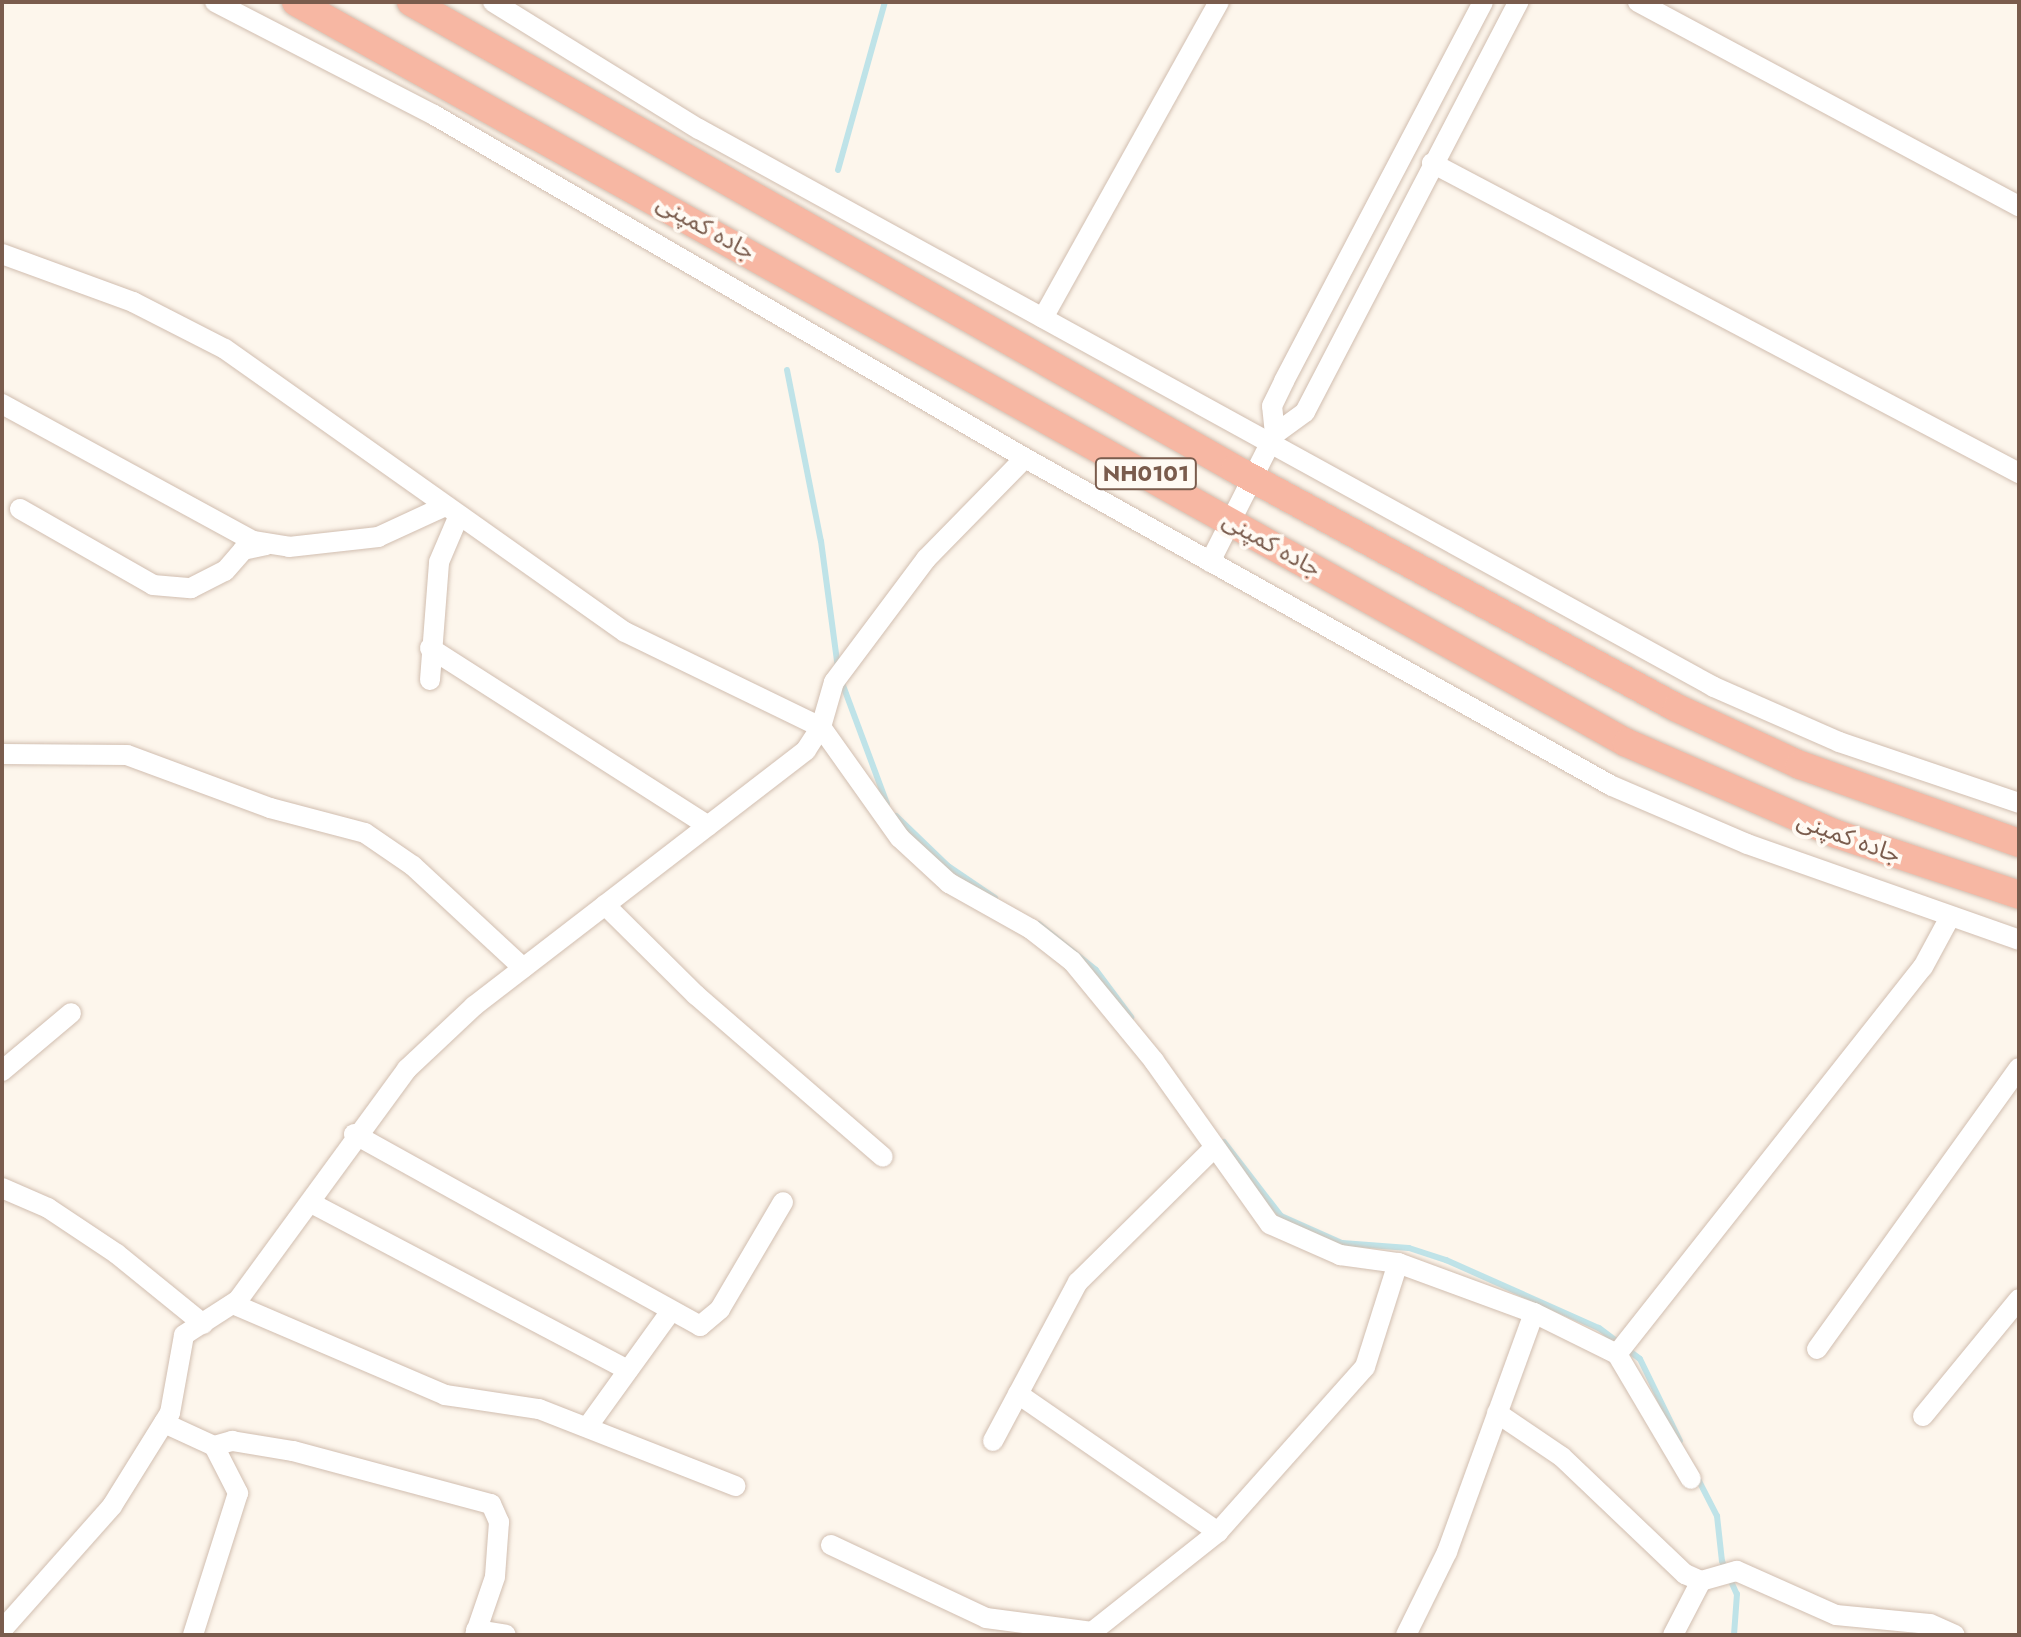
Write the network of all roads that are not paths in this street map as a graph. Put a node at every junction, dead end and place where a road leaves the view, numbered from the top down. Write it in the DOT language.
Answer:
graph roads {
  1 [pos="215,2"];
  2 [pos="296,2"];
  3 [pos="411,2"];
  4 [pos="493,2"];
  5 [pos="1219,2"];
  6 [pos="1483,2"];
  7 [pos="1518,2"];
  8 [pos="1638,2"];
  9 [pos="1432,163"];
  10 [pos="2019,206"];
  11 [pos="2,254"];
  12 [pos="1043,318"];
  13 [pos="2,404"];
  14 [pos="1272,440"];
  15 [pos="1025,458"];
  16 [pos="2019,473"];
  17 [pos="1253,478"];
  18 [pos="20,509"];
  19 [pos="451,511"];
  20 [pos="1231,521"];
  21 [pos="271,544"];
  22 [pos="1210,562"];
  23 [pos="430,648"];
  24 [pos="430,680"];
  25 [pos="821,727"];
  26 [pos="2,754"];
  27 [pos="2019,803"];
  28 [pos="708,826"];
  29 [pos="2019,843"];
  30 [pos="2019,895"];
  31 [pos="605,905"];
  32 [pos="1950,917"];
  33 [pos="2019,940"];
  34 [pos="523,968"];
  35 [pos="71,1013"];
  36 [pos="2019,1068"];
  37 [pos="2,1071"];
  38 [pos="354,1134"];
  39 [pos="1213,1149"];
  40 [pos="883,1157"];
  41 [pos="2,1188"];
  42 [pos="783,1202"];
  43 [pos="313,1204"];
  44 [pos="1398,1263"];
  45 [pos="2019,1299"];
  46 [pos="233,1304"];
  47 [pos="671,1311"];
  48 [pos="1534,1313"];
  49 [pos="203,1324"];
  50 [pos="1817,1349"];
  51 [pos="1617,1354"];
  52 [pos="628,1370"];
  53 [pos="1018,1394"];
  54 [pos="1497,1413"];
  55 [pos="1923,1416"];
  56 [pos="164,1423"];
  57 [pos="588,1426"];
  58 [pos="993,1441"];
  59 [pos="214,1446"];
  60 [pos="1691,1479"];
  61 [pos="735,1486"];
  62 [pos="1218,1532"];
  63 [pos="831,1545"];
  64 [pos="1701,1581"];
  65 [pos="2,1630"];
  66 [pos="1887,1630"];
  67 [pos="475,1633"];
  68 [pos="1095,1633"];
  69 [pos="193,1635"];
  70 [pos="506,1635"];
  71 [pos="1406,1635"];
  72 [pos="1673,1635"];
  73 [pos="1955,1635"];
  1 -- 15 [label="street"];
  2 -- 20 [label="highway, جاده کمپنی / NH0101"];
  3 -- 17 [label="highway, جاده کمپنی / NH0101"];
  4 -- 12 [label="street"];
  5 -- 12 [label="street"];
  6 -- 14 [label="street"];
  7 -- 9 [label="street"];
  8 -- 10 [label="street"];
  9 -- 14 [label="street"];
  9 -- 16 [label="street"];
  11 -- 19 [label="street"];
  12 -- 14 [label="street"];
  13 -- 21 [label="street"];
  14 -- 17 [label="street"];
  14 -- 27 [label="street"];
  15 -- 22 [label="street"];
  15 -- 25 [label="street"];
  17 -- 20 [label="street"];
  17 -- 29 [label="highway, جاده کمپنی / NH0101"];
  18 -- 21 [label="street"];
  19 -- 21 [label="street"];
  19 -- 23 [label="street"];
  19 -- 25 [label="street"];
  20 -- 22 [label="street"];
  20 -- 30 [label="highway, جاده کمپنی / NH0101"];
  22 -- 32 [label="street"];
  23 -- 24 [label="street"];
  23 -- 28 [label="street"];
  25 -- 28 [label="street"];
  25 -- 39 [label="street"];
  26 -- 34 [label="street"];
  28 -- 31 [label="street"];
  31 -- 34 [label="street"];
  31 -- 40 [label="street"];
  32 -- 33 [label="street"];
  32 -- 51 [label="street"];
  34 -- 38 [label="street"];
  35 -- 37 [label="street"];
  36 -- 50 [label="street"];
  38 -- 43 [label="street"];
  38 -- 47 [label="street"];
  39 -- 44 [label="street"];
  39 -- 53 [label="street"];
  41 -- 49 [label="street"];
  42 -- 47 [label="street"];
  43 -- 46 [label="street"];
  43 -- 52 [label="street"];
  44 -- 48 [label="street"];
  44 -- 62 [label="street"];
  45 -- 55 [label="street"];
  46 -- 49 [label="street"];
  46 -- 57 [label="street"];
  47 -- 52 [label="street"];
  48 -- 51 [label="street"];
  48 -- 54 [label="street"];
  49 -- 56 [label="street"];
  51 -- 60 [label="street"];
  52 -- 57 [label="street"];
  53 -- 58 [label="street"];
  53 -- 62 [label="street"];
  54 -- 64 [label="street"];
  54 -- 71 [label="street"];
  56 -- 59 [label="street"];
  56 -- 65 [label="street"];
  57 -- 61 [label="street"];
  59 -- 67 [label="street"];
  59 -- 69 [label="street"];
  62 -- 68 [label="street"];
  63 -- 68 [label="street"];
  64 -- 66 [label="street"];
  64 -- 72 [label="street"];
  66 -- 73 [label="street"];
  67 -- 70 [label="street"];
}
